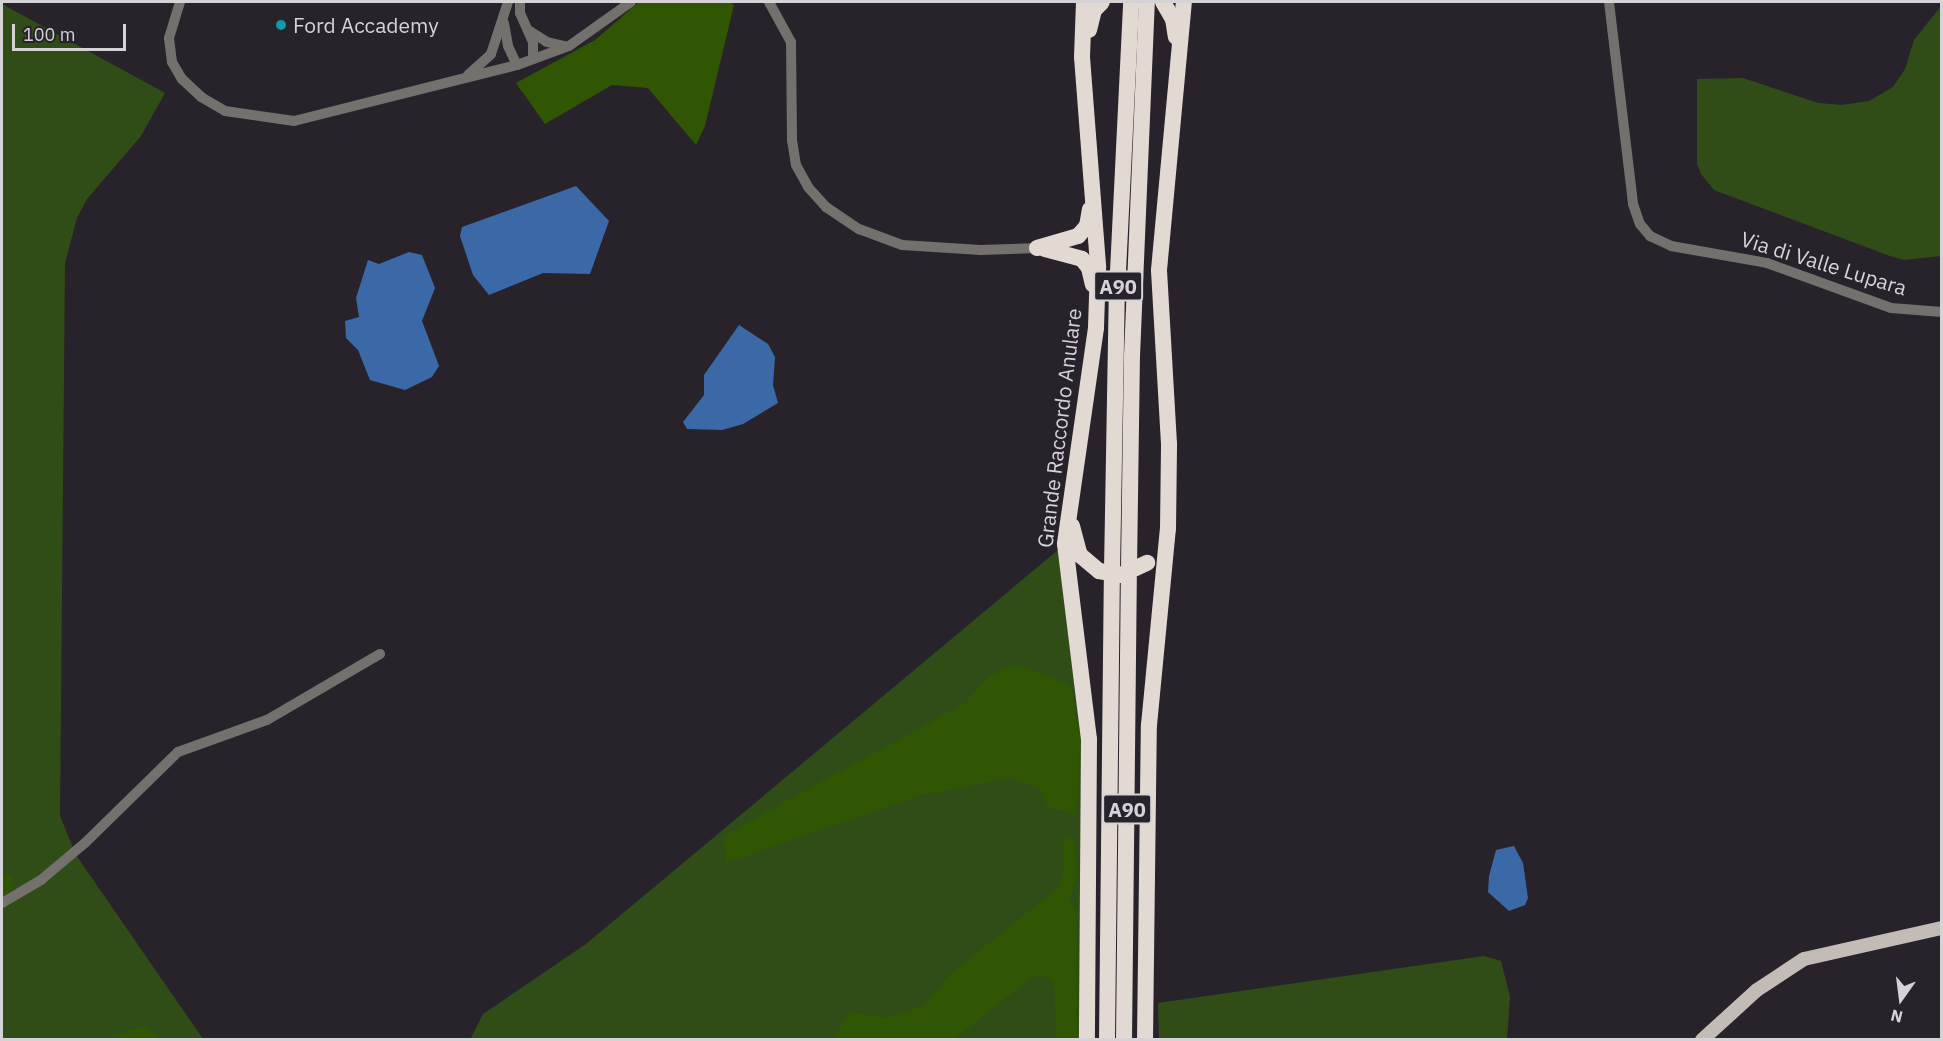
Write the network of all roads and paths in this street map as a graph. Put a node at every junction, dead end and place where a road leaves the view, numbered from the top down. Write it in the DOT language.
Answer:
graph roads {
  1 [pos="180,2"];
  2 [pos="508,2"];
  3 [pos="520,2"];
  4 [pos="631,2"];
  5 [pos="769,2"];
  6 [pos="1084,2"];
  7 [pos="1102,2"];
  8 [pos="1131,2"];
  9 [pos="1147,2"];
  10 [pos="1163,2"];
  11 [pos="1184,2"];
  12 [pos="1609,2"];
  13 [pos="504,23"];
  14 [pos="526,28"];
  15 [pos="568,46"];
  16 [pos="533,59"];
  17 [pos="517,65"];
  18 [pos="1179,71"];
  19 [pos="459,80"];
  20 [pos="1088,146"];
  21 [pos="1037,248"];
  22 [pos="1941,312"];
  23 [pos="1095,328"];
  24 [pos="1071,478"];
  25 [pos="1168,478"];
  26 [pos="1116,573"];
  27 [pos="380,654"];
  28 [pos="2,903"];
  29 [pos="1941,928"];
  30 [pos="1087,1040"];
  31 [pos="1107,1040"];
  32 [pos="1124,1040"];
  33 [pos="1145,1040"];
  34 [pos="1702,1040"];
  1 -- 19 [label="street"];
  2 -- 13 [label="street"];
  3 -- 14 [label="street"];
  4 -- 15 [label="street"];
  5 -- 21 [label="street"];
  6 -- 20 [label="highway, Grande Raccordo Anulare"];
  7 -- 23 [label="highway"];
  8 -- 26 [label="highway, Grande Raccordo Anulare / A90"];
  9 -- 26 [label="highway, Grande Raccordo Anulare / A90"];
  10 -- 18 [label="highway"];
  11 -- 18 [label="highway"];
  12 -- 22 [label="street, Via di Valle Lupara"];
  13 -- 17 [label="street"];
  13 -- 19 [label="street"];
  14 -- 15 [label="street"];
  14 -- 16 [label="street"];
  15 -- 16 [label="street"];
  16 -- 17 [label="street"];
  17 -- 19 [label="street"];
  18 -- 25 [label="highway"];
  20 -- 21 [label="highway"];
  20 -- 23 [label="highway, Grande Raccordo Anulare"];
  21 -- 23 [label="highway"];
  23 -- 24 [label="highway, Grande Raccordo Anulare"];
  24 -- 26 [label="highway"];
  24 -- 30 [label="highway, Grande Raccordo Anulare"];
  25 -- 26 [label="highway, bridge"];
  25 -- 33 [label="highway"];
  26 -- 31 [label="highway, Grande Raccordo Anulare / A90"];
  26 -- 32 [label="highway, Grande Raccordo Anulare / A90"];
  27 -- 28 [label="street"];
  29 -- 34 [label="main road"];
}
